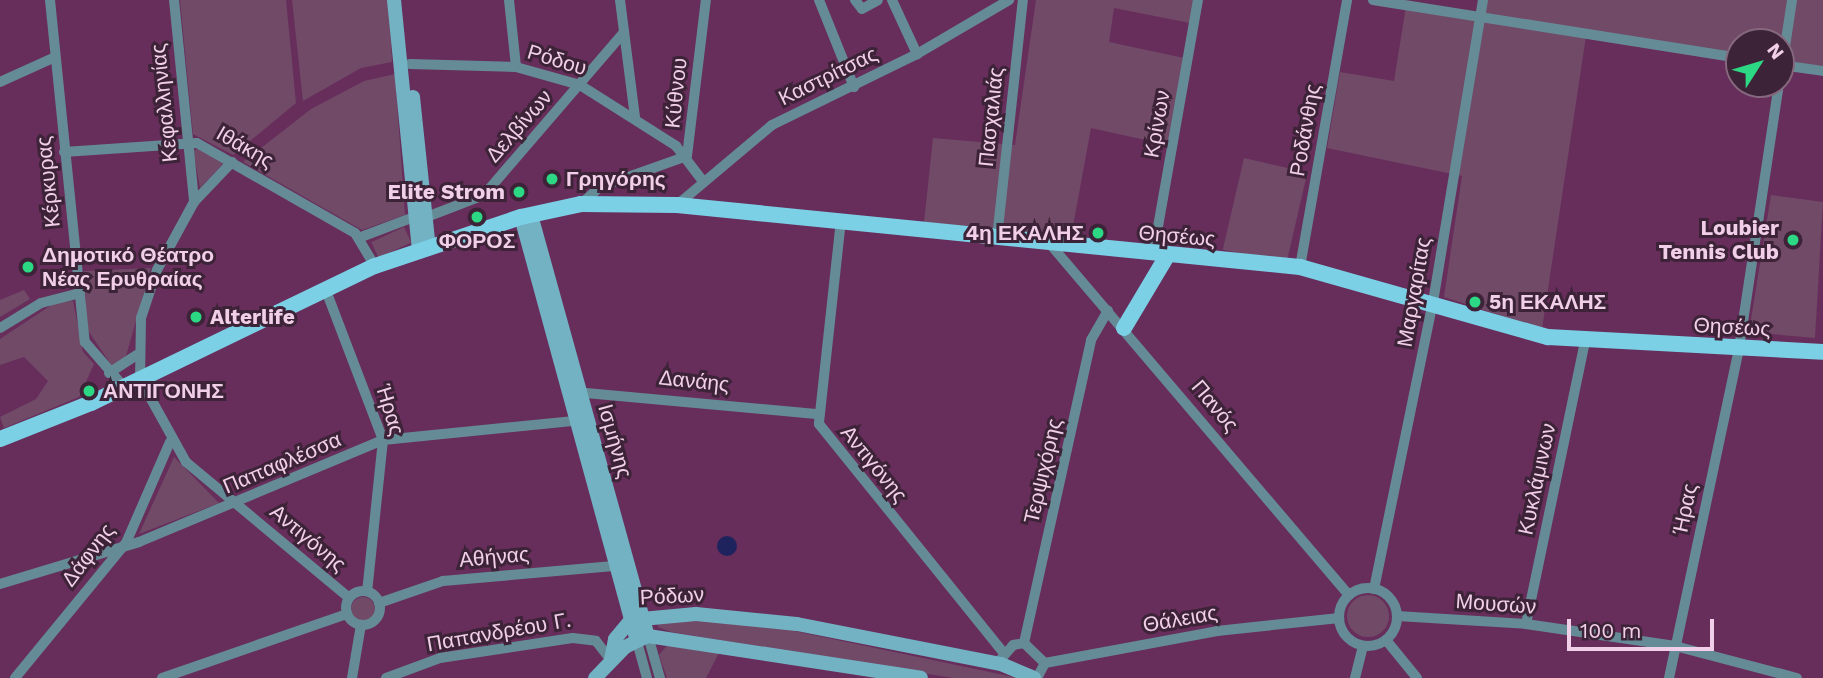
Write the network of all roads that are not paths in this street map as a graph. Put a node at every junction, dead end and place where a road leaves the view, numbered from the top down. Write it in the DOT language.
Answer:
graph roads {
  1 [pos="50,0"];
  2 [pos="174,0"];
  3 [pos="394,0"];
  4 [pos="404,0"];
  5 [pos="509,0"];
  6 [pos="620,0"];
  7 [pos="706,0"];
  8 [pos="819,0"];
  9 [pos="877,0"];
  10 [pos="892,0"];
  11 [pos="1009,0"];
  12 [pos="1023,0"];
  13 [pos="1198,0"];
  14 [pos="1347,0"];
  15 [pos="1373,0"];
  16 [pos="1483,0"];
  17 [pos="1792,0"];
  18 [pos="859,4"];
  19 [pos="1480,14"];
  20 [pos="1787,28"];
  21 [pos="624,32"];
  22 [pos="917,54"];
  23 [pos="1725,56"];
  24 [pos="55,57"];
  25 [pos="410,64"];
  26 [pos="516,67"];
  27 [pos="1795,69"];
  28 [pos="1823,71"];
  29 [pos="0,82"];
  30 [pos="580,85"];
  31 [pos="854,87"];
  32 [pos="1777,98"];
  33 [pos="635,117"];
  34 [pos="187,141"];
  35 [pos="64,152"];
  36 [pos="687,156"];
  37 [pos="232,162"];
  38 [pos="702,180"];
  39 [pos="194,202"];
  40 [pos="581,204"];
  41 [pos="677,205"];
  42 [pos="526,216"];
  43 [pos="419,218"];
  44 [pos="841,220"];
  45 [pos="361,237"];
  46 [pos="998,239"];
  47 [pos="1050,244"];
  48 [pos="424,250"];
  49 [pos="1160,255"];
  50 [pos="375,266"];
  51 [pos="1300,267"];
  52 [pos="326,288"];
  53 [pos="80,293"];
  54 [pos="1433,302"];
  55 [pos="1108,310"];
  56 [pos="0,327"];
  57 [pos="1124,328"];
  58 [pos="1585,342"];
  59 [pos="1739,348"];
  60 [pos="1823,352"];
  61 [pos="137,355"];
  62 [pos="109,373"];
  63 [pos="140,379"];
  64 [pos="124,387"];
  65 [pos="574,392"];
  66 [pos="816,415"];
  67 [pos="582,420"];
  68 [pos="0,439"];
  69 [pos="383,440"];
  70 [pos="170,442"];
  71 [pos="237,504"];
  72 [pos="126,543"];
  73 [pos="616,566"];
  74 [pos="0,584"];
  75 [pos="1374,589"];
  76 [pos="366,591"];
  77 [pos="1349,595"];
  78 [pos="349,598"];
  79 [pos="379,603"];
  80 [pos="347,614"];
  81 [pos="1397,616"];
  82 [pos="636,617"];
  83 [pos="1339,618"];
  84 [pos="1526,624"];
  85 [pos="361,625"];
  86 [pos="642,637"];
  87 [pos="1386,640"];
  88 [pos="1024,643"];
  89 [pos="1363,646"];
  90 [pos="1675,646"];
  91 [pos="1002,659"];
  92 [pos="611,660"];
  93 [pos="1045,663"];
  94 [pos="15,678"];
  95 [pos="162,678"];
  96 [pos="352,678"];
  97 [pos="386,678"];
  98 [pos="595,678"];
  99 [pos="647,678"];
  100 [pos="660,678"];
  101 [pos="921,678"];
  102 [pos="1036,678"];
  103 [pos="1355,678"];
  104 [pos="1417,678"];
  105 [pos="1669,678"];
  106 [pos="1797,678"];
  1 -- 24 [label="street, Κέρκυρας"];
  2 -- 34 [label="street, Κεφαλληνίας"];
  3 -- 43 [label="street"];
  4 -- 25 [label="street"];
  5 -- 26 [label="street"];
  6 -- 21 [label="street"];
  7 -- 36 [label="street, Κύθνου"];
  8 -- 31 [label="street"];
  9 -- 18 [label="street"];
  10 -- 22 [label="street"];
  11 -- 22 [label="street, Καστρίτσας"];
  12 -- 46 [label="street, Πασχαλιάς"];
  13 -- 49 [label="street, Κρίνων"];
  14 -- 51 [label="street, Ροδάνθης"];
  15 -- 19 [label="street"];
  16 -- 19 [label="street, Μαργαρίτας"];
  17 -- 20 [label="street"];
  19 -- 23 [label="street"];
  19 -- 54 [label="street, Μαργαρίτας"];
  21 -- 30 [label="street, Δελβίνων"];
  21 -- 33 [label="street"];
  22 -- 31 [label="street, Καστρίτσας"];
  24 -- 29 [label="street"];
  24 -- 35 [label="street, Κέρκυρας"];
  25 -- 26 [label="street, Ρόδου"];
  25 -- 43 [label="street"];
  26 -- 30 [label="street, Ρόδου"];
  27 -- 28 [label="street"];
  30 -- 33 [label="street, Ρόδου"];
  30 -- 43 [label="street, Δελβίνων"];
  31 -- 38 [label="street, Καστρίτσας"];
  32 -- 59 [label="street, Ήρας"];
  33 -- 36 [label="street, Ρόδου"];
  34 -- 35 [label="street, Ιθάκης"];
  34 -- 37 [label="street, Ιθάκης"];
  34 -- 39 [label="street, Κεφαλληνίας"];
  35 -- 53 [label="street, Κέρκυρας"];
  36 -- 38 [label="street, Ρόδου"];
  36 -- 40 [label="street, Κύθνου"];
  37 -- 39 [label="street"];
  37 -- 45 [label="street, Ιθάκης"];
  38 -- 41 [label="street, Καστρίτσας"];
  39 -- 61 [label="street"];
  40 -- 41 [label="main road, Θησέως"];
  40 -- 42 [label="main road, Θησέως"];
  41 -- 44 [label="main road, Θησέως"];
  42 -- 48 [label="main road, Θησέως"];
  42 -- 65 [label="street, Ισμήνης"];
  43 -- 45 [label="street, Δελβίνων"];
  43 -- 48 [label="street"];
  44 -- 46 [label="main road, Θησέως"];
  44 -- 66 [label="street, Αντιγόνης"];
  45 -- 50 [label="street"];
  46 -- 47 [label="main road, Θησέως"];
  47 -- 49 [label="main road, Θησέως"];
  47 -- 55 [label="street, Πανός"];
  48 -- 50 [label="main road, Θησέως"];
  49 -- 51 [label="main road, Θησέως"];
  49 -- 57 [label="main road"];
  50 -- 52 [label="main road, Θησέως"];
  51 -- 54 [label="main road, Θησέως"];
  52 -- 63 [label="main road, Θησέως"];
  52 -- 69 [label="street, Ήρας"];
  53 -- 56 [label="street"];
  53 -- 62 [label="street, Κέρκυρας"];
  54 -- 58 [label="main road, Θησέως"];
  54 -- 75 [label="street, Μαργαρίτας"];
  55 -- 57 [label="street, Πανός"];
  55 -- 88 [label="street, Τερψιχόρης"];
  57 -- 77 [label="street, Πανός"];
  58 -- 59 [label="main road, Θησέως"];
  58 -- 84 [label="street, Κυκλάμινων"];
  59 -- 60 [label="main road, Θησέως"];
  59 -- 90 [label="street, Ήρας"];
  61 -- 62 [label="street"];
  61 -- 63 [label="street"];
  62 -- 64 [label="street, Κέρκυρας"];
  63 -- 64 [label="main road, Θησέως"];
  63 -- 70 [label="street, Αντιγόνης"];
  64 -- 68 [label="main road, Θησέως"];
  65 -- 66 [label="street, Δανάης"];
  65 -- 67 [label="street, Ισμήνης"];
  66 -- 91 [label="street, Αντιγόνης"];
  67 -- 69 [label="street, Παπαφλέσσα"];
  67 -- 73 [label="street, Ισμήνης"];
  67 -- 82 [label="street, Ισμήνης"];
  69 -- 71 [label="street, Παπαφλέσσα"];
  69 -- 76 [label="street, Ήρας"];
  70 -- 71 [label="street, Αντιγόνης"];
  70 -- 72 [label="street, Δάφνης"];
  71 -- 72 [label="street, Παπαφλέσσα"];
  71 -- 78 [label="street, Αντιγόνης"];
  72 -- 74 [label="street, Παπαφλέσσα"];
  72 -- 94 [label="street, Δάφνης"];
  73 -- 79 [label="street, Αθήνας"];
  73 -- 82 [label="street, Ισμήνης"];
  75 -- 77 [label="street"];
  75 -- 81 [label="street"];
  76 -- 78 [label="street"];
  76 -- 79 [label="street"];
  77 -- 83 [label="street"];
  78 -- 80 [label="street"];
  79 -- 85 [label="street"];
  80 -- 85 [label="street"];
  80 -- 95 [label="street"];
  81 -- 84 [label="street, Μουσών"];
  81 -- 87 [label="street"];
  82 -- 86 [label="street, Ισμήνης"];
  82 -- 91 [label="street, Ρόδων"];
  82 -- 92 [label="street, Ρόδων"];
  83 -- 89 [label="street"];
  83 -- 93 [label="street, Θάλειας"];
  84 -- 90 [label="street, Μουσών"];
  85 -- 96 [label="street"];
  86 -- 92 [label="street, Ρόδων"];
  86 -- 99 [label="street, Ισμήνης"];
  86 -- 100 [label="street, Ισμήνης"];
  86 -- 101 [label="street, Ρόδων"];
  87 -- 89 [label="street"];
  87 -- 104 [label="street"];
  88 -- 91 [label="street"];
  88 -- 93 [label="street"];
  89 -- 103 [label="street"];
  90 -- 105 [label="street, Ήρας"];
  90 -- 106 [label="street, Μουσών"];
  91 -- 102 [label="street, Ρόδων"];
  92 -- 97 [label="street, Παπανδρέου Γ."];
  92 -- 98 [label="street"];
  93 -- 102 [label="street"];
}
